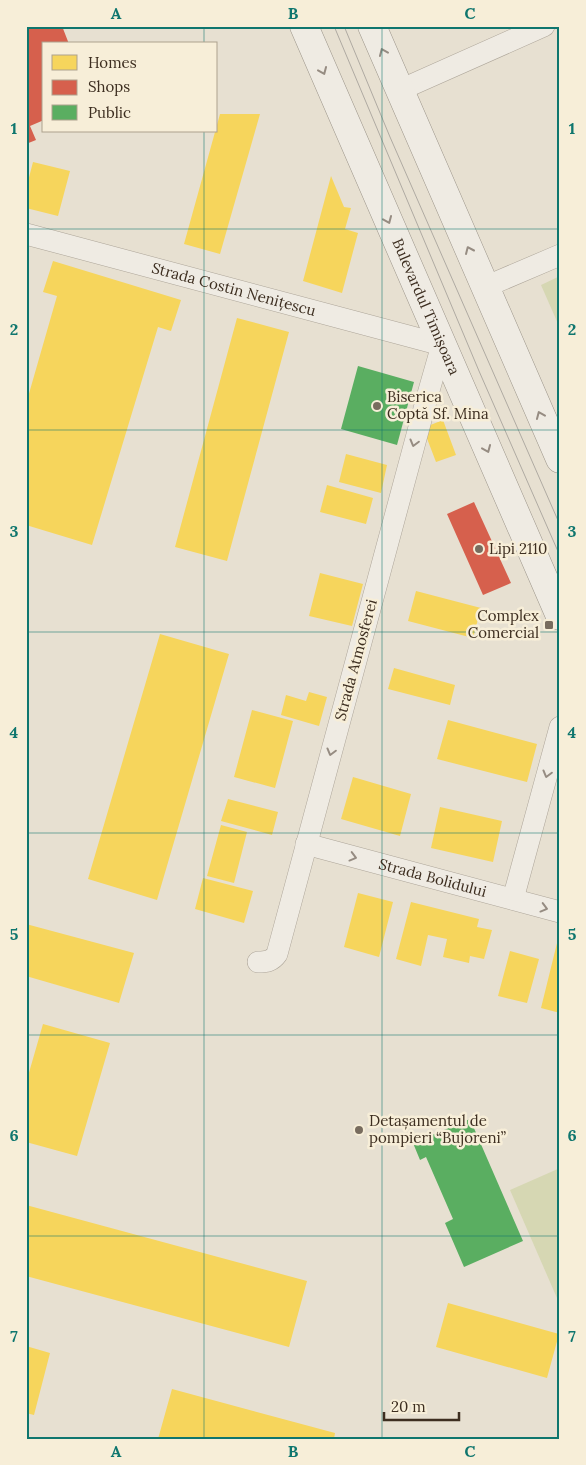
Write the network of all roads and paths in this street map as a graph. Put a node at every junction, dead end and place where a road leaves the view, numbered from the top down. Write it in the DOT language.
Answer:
graph roads {
  1 [pos="304,26"];
  2 [pos="372,26"];
  3 [pos="544,26"];
  4 [pos="400,90"];
  5 [pos="26,234"];
  6 [pos="560,255"];
  7 [pos="485,287"];
  8 [pos="442,345"];
  9 [pos="560,459"];
  10 [pos="560,616"];
  11 [pos="560,728"];
  12 [pos="306,844"];
  13 [pos="513,899"];
  14 [pos="560,912"];
  15 [pos="258,962"];
  1 -- 8 [label="main road, Bulevardul Timișoara, one-way"];
  4 -- 2 [label="main road, one-way"];
  3 -- 4 [label="street"];
  7 -- 4 [label="main road, one-way"];
  5 -- 8 [label="street, Strada Costin Nenițescu"];
  6 -- 7 [label="street"];
  9 -- 7 [label="main road, one-way"];
  8 -- 10 [label="main road, Bulevardul Timișoara, one-way"];
  8 -- 12 [label="street, Strada Atmosferei, one-way"];
  11 -- 13 [label="street, one-way"];
  12 -- 13 [label="street, Strada Bolidului, one-way"];
  12 -- 15 [label="street, Strada Atmosferei"];
  13 -- 14 [label="street, Strada Bolidului, one-way"];
}
